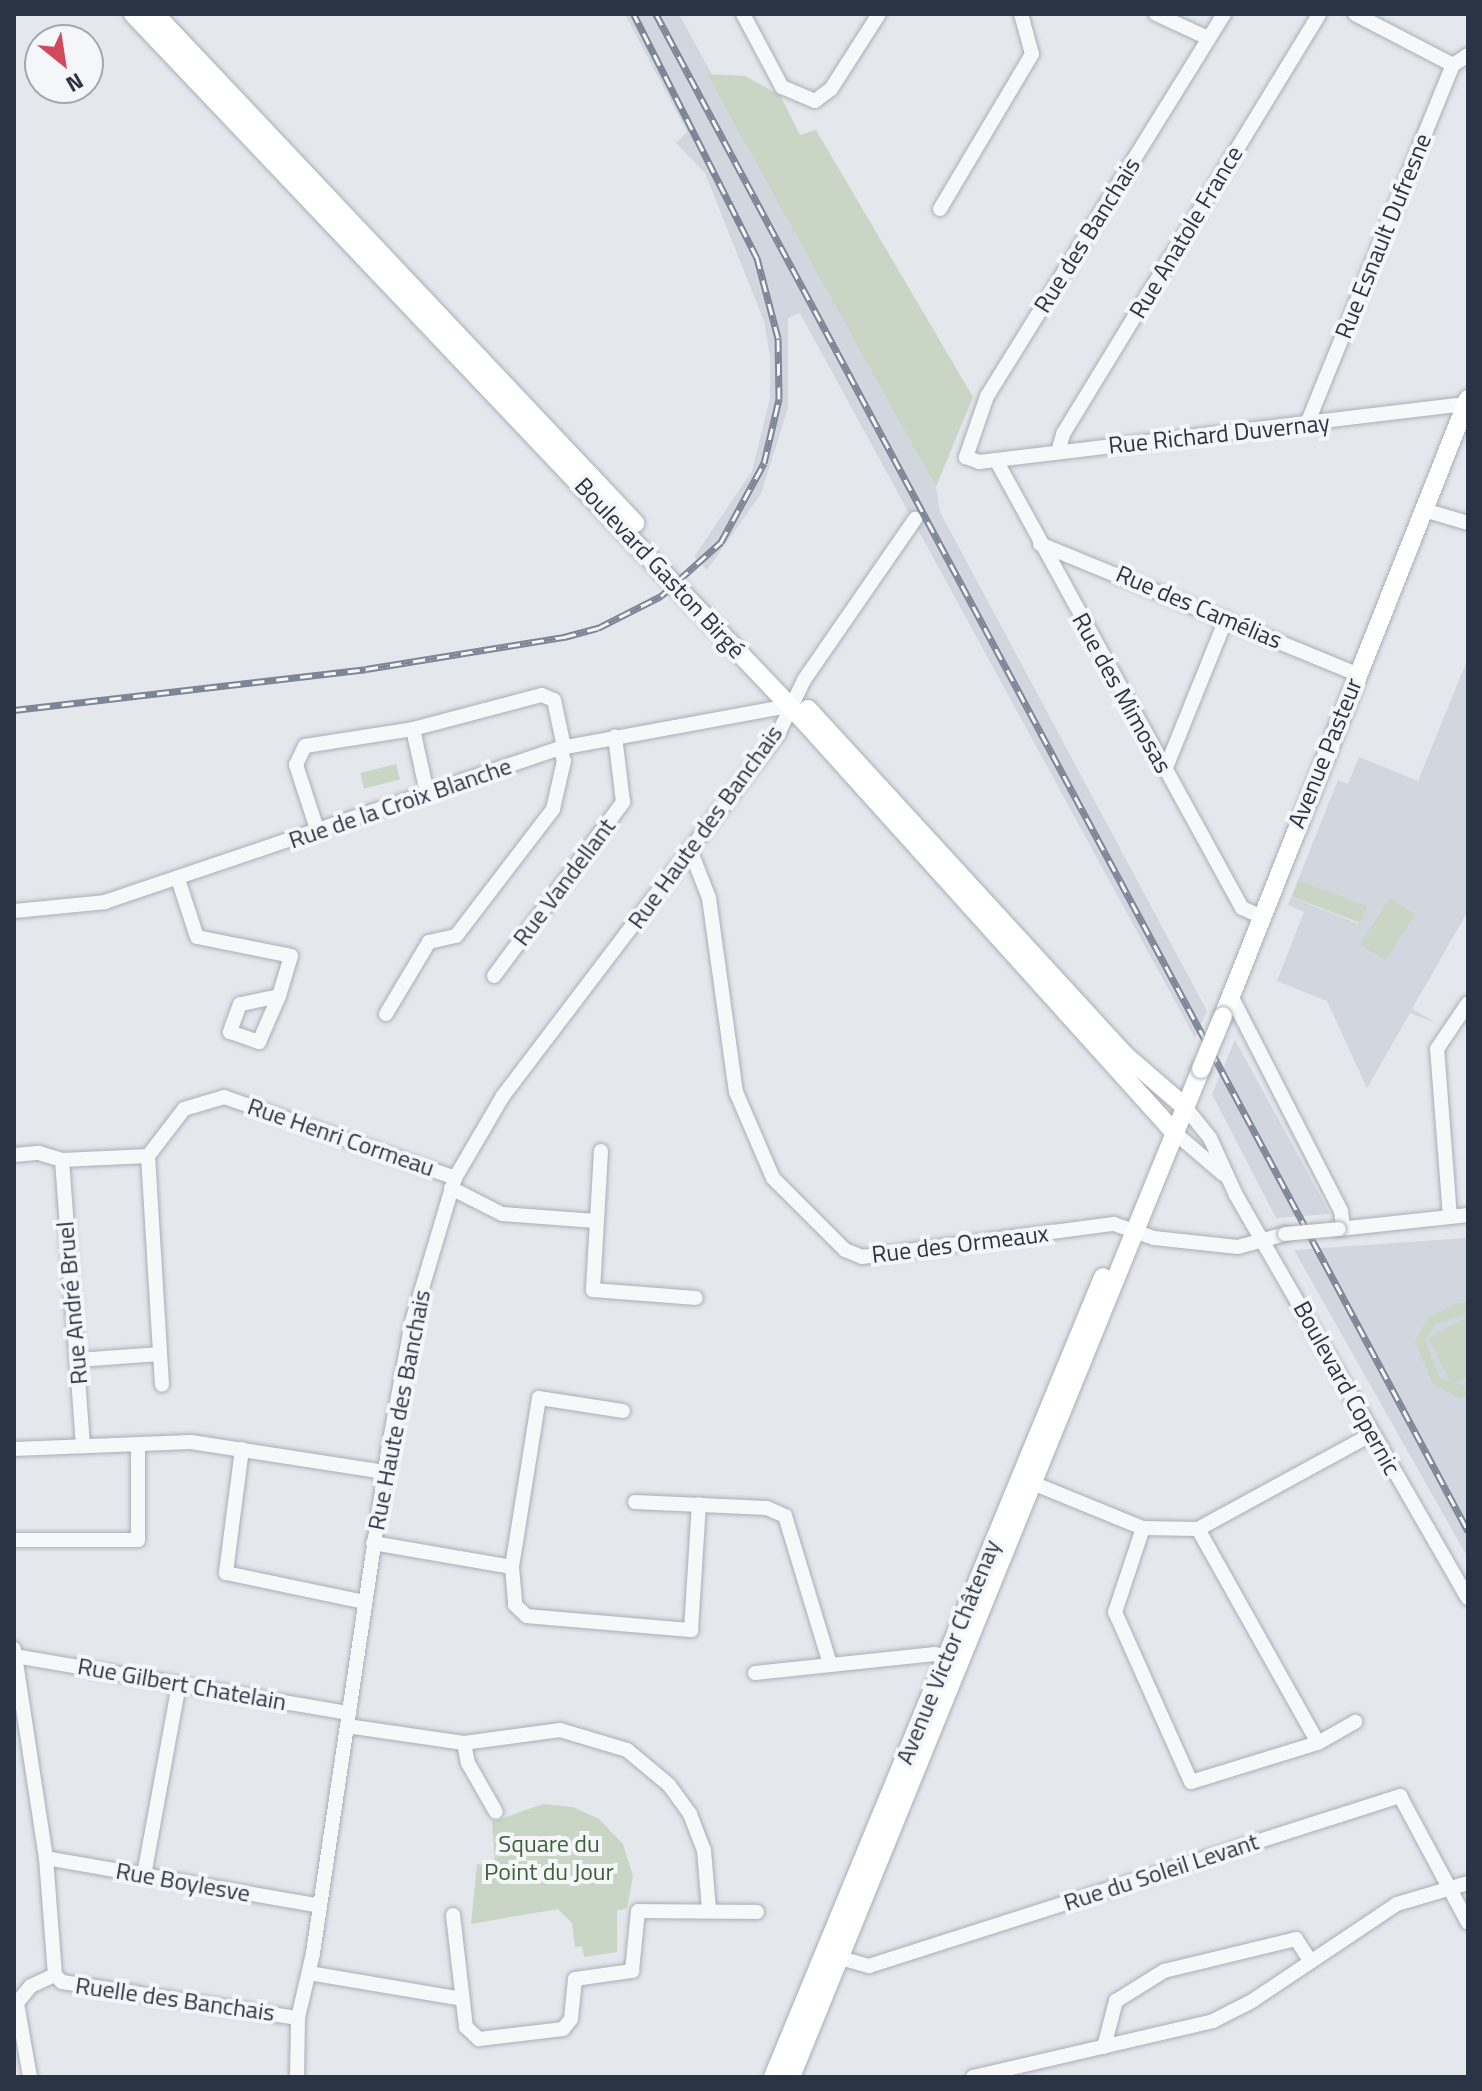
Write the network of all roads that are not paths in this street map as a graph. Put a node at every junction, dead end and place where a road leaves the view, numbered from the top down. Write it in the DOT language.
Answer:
graph roads {
  1 [pos="133,14"];
  2 [pos="155,14"];
  3 [pos="743,14"];
  4 [pos="879,14"];
  5 [pos="1021,14"];
  6 [pos="1156,14"];
  7 [pos="1224,14"];
  8 [pos="1319,14"];
  9 [pos="1355,14"];
  10 [pos="1208,38"];
  11 [pos="1468,55"];
  12 [pos="1453,65"];
  13 [pos="940,209"];
  14 [pos="1467,403"];
  15 [pos="1307,424"];
  16 [pos="1058,452"];
  17 [pos="969,460"];
  18 [pos="996,460"];
  19 [pos="1424,510"];
  20 [pos="915,519"];
  21 [pos="1468,523"];
  22 [pos="1040,544"];
  23 [pos="1226,619"];
  24 [pos="1357,674"];
  25 [pos="792,700"];
  26 [pos="413,729"];
  27 [pos="615,736"];
  28 [pos="562,747"];
  29 [pos="1165,770"];
  30 [pos="427,793"];
  31 [pos="318,832"];
  32 [pos="691,852"];
  33 [pos="178,879"];
  34 [pos="14,911"];
  35 [pos="1260,916"];
  36 [pos="494,976"];
  37 [pos="1230,994"];
  38 [pos="279,996"];
  39 [pos="1468,1003"];
  40 [pos="386,1014"];
  41 [pos="1185,1107"];
  42 [pos="1175,1133"];
  43 [pos="601,1151"];
  44 [pos="14,1155"];
  45 [pos="148,1156"];
  46 [pos="62,1160"];
  47 [pos="1226,1177"];
  48 [pos="453,1183"];
  49 [pos="1468,1215"];
  50 [pos="1450,1217"];
  51 [pos="596,1221"];
  52 [pos="1341,1229"];
  53 [pos="1131,1230"];
  54 [pos="1264,1241"];
  55 [pos="696,1298"];
  56 [pos="160,1354"];
  57 [pos="78,1360"];
  58 [pos="162,1385"];
  59 [pos="623,1411"];
  60 [pos="1372,1434"];
  61 [pos="138,1444"];
  62 [pos="83,1446"];
  63 [pos="14,1449"];
  64 [pos="242,1449"];
  65 [pos="385,1472"];
  66 [pos="1035,1484"];
  67 [pos="635,1502"];
  68 [pos="699,1504"];
  69 [pos="1143,1528"];
  70 [pos="1198,1529"];
  71 [pos="14,1540"];
  72 [pos="373,1543"];
  73 [pos="512,1567"];
  74 [pos="1468,1598"];
  75 [pos="365,1602"];
  76 [pos="15,1659"];
  77 [pos="954,1659"];
  78 [pos="830,1664"];
  79 [pos="755,1673"];
  80 [pos="179,1684"];
  81 [pos="348,1720"];
  82 [pos="1355,1722"];
  83 [pos="464,1743"];
  84 [pos="1318,1743"];
  85 [pos="496,1812"];
  86 [pos="46,1858"];
  87 [pos="144,1875"];
  88 [pos="1468,1883"];
  89 [pos="1453,1886"];
  90 [pos="320,1906"];
  91 [pos="709,1910"];
  92 [pos="757,1912"];
  93 [pos="453,1915"];
  94 [pos="1468,1923"];
  95 [pos="832,1956"];
  96 [pos="1311,1962"];
  97 [pos="309,1973"];
  98 [pos="55,1975"];
  99 [pos="462,1999"];
  100 [pos="298,2018"];
  101 [pos="1104,2047"];
  102 [pos="30,2077"];
  103 [pos="297,2077"];
  104 [pos="773,2077"];
  105 [pos="791,2077"];
  106 [pos="973,2077"];
  1 -- 25 [label="main road, Boulevard Gaston Birgé"];
  2 -- 25 [label="main road, Boulevard Gaston Birgé"];
  3 -- 4 [label="street"];
  5 -- 13 [label="street"];
  6 -- 10 [label="street"];
  7 -- 10 [label="street, Rue des Banchais"];
  8 -- 16 [label="street, Rue Anatole France"];
  9 -- 12 [label="street"];
  10 -- 17 [label="street, Rue des Banchais"];
  11 -- 12 [label="street"];
  12 -- 15 [label="street, Rue Esnault Dufresne"];
  14 -- 15 [label="street, Rue Richard Duvernay"];
  14 -- 19 [label="main road, Avenue Pasteur"];
  15 -- 16 [label="street, Rue Richard Duvernay"];
  16 -- 18 [label="street, Rue Richard Duvernay"];
  17 -- 18 [label="street, Rue Richard Duvernay"];
  18 -- 22 [label="street, Rue des Mimosas"];
  19 -- 21 [label="street"];
  19 -- 24 [label="main road, Avenue Pasteur"];
  20 -- 25 [label="street, Rue Haute des Banchais"];
  22 -- 23 [label="street, Rue des Camélias"];
  22 -- 29 [label="street, Rue des Mimosas"];
  23 -- 24 [label="street, Rue des Camélias"];
  23 -- 29 [label="street"];
  24 -- 35 [label="main road, Avenue Pasteur"];
  25 -- 27 [label="street, Rue de la Croix Blanche"];
  25 -- 32 [label="street, Rue Haute des Banchais"];
  25 -- 41 [label="main road, Boulevard Gaston Birgé"];
  25 -- 42 [label="main road, Boulevard Gaston Birgé"];
  26 -- 28 [label="street"];
  26 -- 30 [label="street"];
  26 -- 31 [label="street"];
  27 -- 28 [label="street, Rue de la Croix Blanche"];
  27 -- 36 [label="street, Rue Vandellant"];
  28 -- 30 [label="street, Rue de la Croix Blanche"];
  28 -- 40 [label="street"];
  29 -- 35 [label="street, Rue des Mimosas"];
  30 -- 31 [label="street, Rue de la Croix Blanche"];
  31 -- 33 [label="street, Rue de la Croix Blanche"];
  32 -- 48 [label="street, Rue Haute des Banchais"];
  32 -- 53 [label="street, Rue des Ormeaux"];
  33 -- 34 [label="street, Rue de la Croix Blanche"];
  33 -- 38 [label="street"];
  35 -- 37 [label="main road, Avenue Pasteur"];
  37 -- 41 [label="main road, Avenue Pasteur, bridge"];
  37 -- 52 [label="street"];
  39 -- 50 [label="street"];
  41 -- 42 [label="main road, Avenue Victor Châtenay"];
  41 -- 47 [label="street, Boulevard Copernic"];
  42 -- 47 [label="street, Boulevard Copernic"];
  42 -- 53 [label="main road, Avenue Victor Châtenay"];
  43 -- 51 [label="street"];
  44 -- 46 [label="street"];
  45 -- 46 [label="street"];
  45 -- 48 [label="street, Rue Henri Cormeau"];
  45 -- 56 [label="street"];
  46 -- 57 [label="street, Rue André Bruel"];
  47 -- 54 [label="street, Boulevard Copernic"];
  48 -- 51 [label="street, Rue Henri Cormeau"];
  48 -- 65 [label="street, Rue Haute des Banchais"];
  49 -- 50 [label="street, Rue des Ormeaux"];
  50 -- 52 [label="street, Rue des Ormeaux"];
  51 -- 55 [label="street"];
  52 -- 54 [label="street, Rue des Ormeaux, bridge"];
  53 -- 54 [label="street, Rue des Ormeaux"];
  53 -- 66 [label="main road, Avenue Victor Châtenay"];
  53 -- 77 [label="main road, Avenue Victor Châtenay"];
  54 -- 60 [label="street, Boulevard Copernic"];
  56 -- 57 [label="street"];
  56 -- 58 [label="street"];
  57 -- 62 [label="street, Rue André Bruel"];
  59 -- 73 [label="street"];
  60 -- 70 [label="street"];
  60 -- 74 [label="street, Boulevard Copernic"];
  61 -- 62 [label="street"];
  61 -- 64 [label="street"];
  61 -- 71 [label="street"];
  62 -- 63 [label="street"];
  64 -- 65 [label="street"];
  64 -- 75 [label="street"];
  65 -- 72 [label="street, Rue Haute des Banchais"];
  66 -- 69 [label="street"];
  66 -- 77 [label="main road, Avenue Victor Châtenay"];
  67 -- 68 [label="street"];
  68 -- 73 [label="street"];
  68 -- 78 [label="street"];
  69 -- 70 [label="street"];
  69 -- 84 [label="street"];
  70 -- 84 [label="street"];
  72 -- 73 [label="street"];
  72 -- 75 [label="street, Rue Haute des Banchais"];
  75 -- 81 [label="street, Rue Haute des Banchais"];
  76 -- 80 [label="street, Rue Gilbert Chatelain"];
  76 -- 86 [label="street"];
  77 -- 78 [label="street"];
  77 -- 95 [label="main road, Avenue Victor Châtenay"];
  78 -- 79 [label="street"];
  80 -- 81 [label="street, Rue Gilbert Chatelain"];
  80 -- 87 [label="street"];
  81 -- 83 [label="street, Rue Gilbert Chatelain"];
  81 -- 90 [label="street, Rue Haute des Banchais"];
  82 -- 84 [label="street"];
  83 -- 85 [label="street"];
  83 -- 91 [label="street, Rue Gilbert Chatelain"];
  86 -- 87 [label="street, Rue Boylesve"];
  86 -- 98 [label="street"];
  87 -- 90 [label="street, Rue Boylesve"];
  88 -- 89 [label="street"];
  89 -- 94 [label="street"];
  89 -- 95 [label="street, Rue du Soleil Levant"];
  89 -- 96 [label="street"];
  90 -- 97 [label="street, Rue Haute des Banchais"];
  91 -- 92 [label="street"];
  91 -- 99 [label="street"];
  93 -- 99 [label="street"];
  95 -- 104 [label="main road, Avenue Victor Châtenay"];
  95 -- 105 [label="main road, Avenue Victor Châtenay"];
  96 -- 101 [label="street"];
  96 -- 101 [label="street"];
  97 -- 99 [label="street"];
  97 -- 100 [label="street, Rue Haute des Banchais"];
  98 -- 100 [label="street, Ruelle des Banchais"];
  98 -- 102 [label="street"];
  100 -- 103 [label="street, Rue Haute des Banchais"];
  101 -- 106 [label="street"];
}
